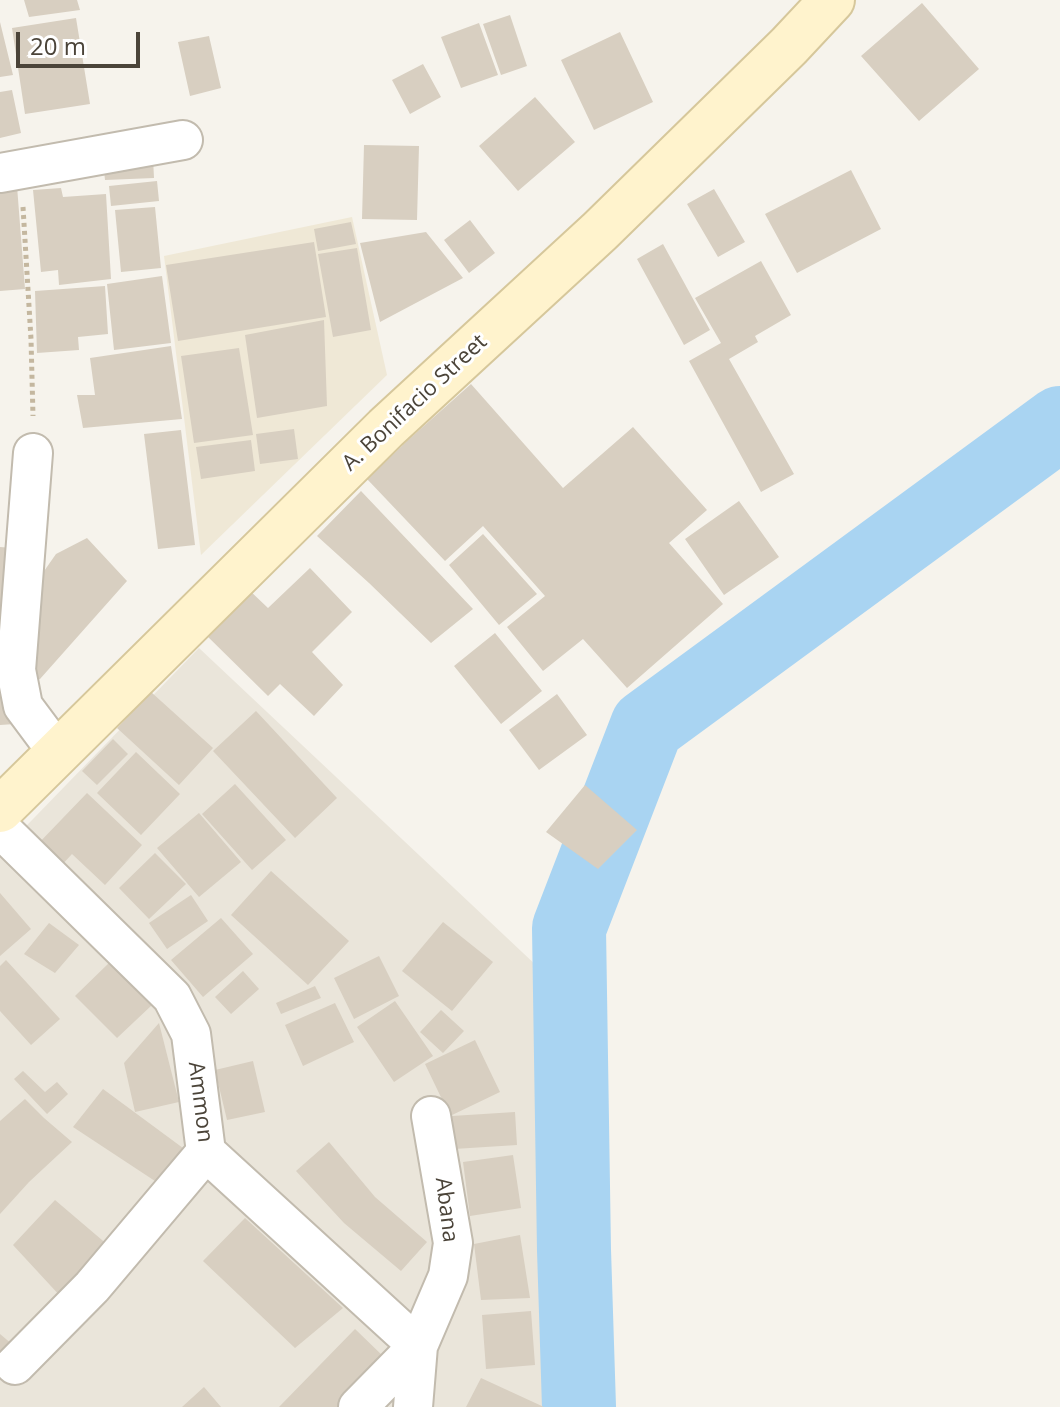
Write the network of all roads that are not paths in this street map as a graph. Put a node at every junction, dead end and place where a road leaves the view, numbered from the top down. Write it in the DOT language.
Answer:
graph roads {
  1 [pos="832,0"];
  2 [pos="183,140"];
  3 [pos="10,171"];
  4 [pos="33,453"];
  5 [pos="58,753"];
  6 [pos="0,810"];
  7 [pos="0,828"];
  8 [pos="431,1116"];
  9 [pos="206,1152"];
  10 [pos="418,1346"];
  11 [pos="15,1365"];
  12 [pos="358,1407"];
  13 [pos="413,1407"];
  1 -- 5 [label="main road, A. Bonifacio Street"];
  2 -- 3 [label="street"];
  4 -- 5 [label="street"];
  5 -- 6 [label="main road, A. Bonifacio Street"];
  7 -- 9 [label="street, Ammon"];
  8 -- 10 [label="street, Abana"];
  9 -- 10 [label="street, Ammon"];
  9 -- 11 [label="street"];
  10 -- 12 [label="street"];
  10 -- 13 [label="street"];
}
